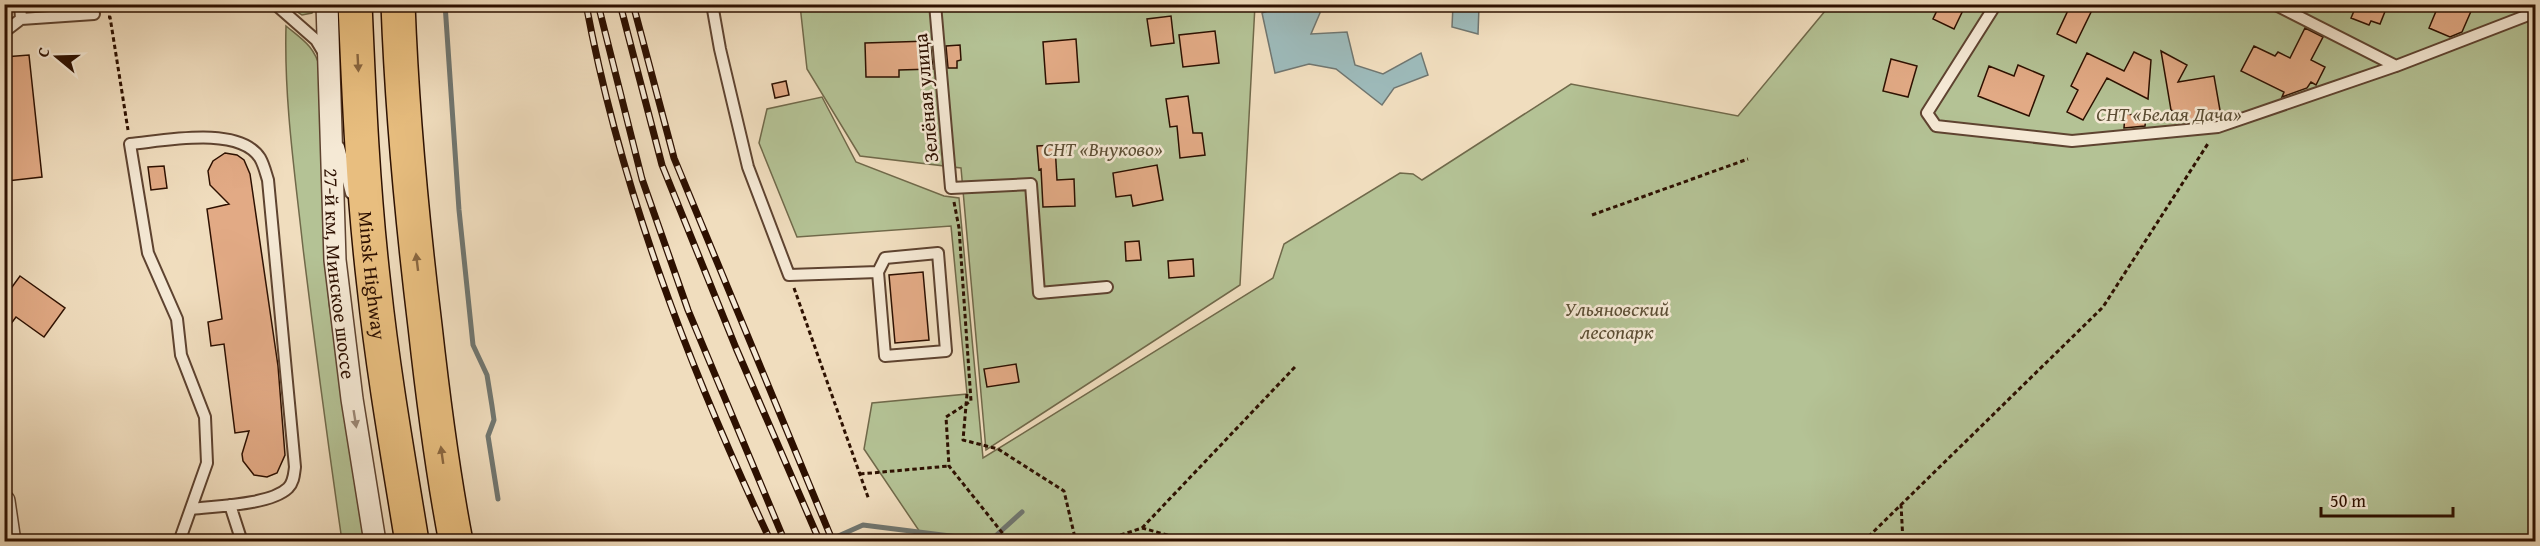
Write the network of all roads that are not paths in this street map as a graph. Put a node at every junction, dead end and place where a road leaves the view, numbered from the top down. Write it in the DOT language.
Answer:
graph roads {
  1 [pos="20,4"];
  2 [pos="275,4"];
  3 [pos="327,4"];
  4 [pos="355,4"];
  5 [pos="398,4"];
  6 [pos="712,4"];
  7 [pos="935,4"];
  8 [pos="1996,4"];
  9 [pos="2274,4"];
  10 [pos="2535,12"];
  11 [pos="94,14"];
  12 [pos="21,19"];
  13 [pos="4,32"];
  14 [pos="329,60"];
  15 [pos="2396,66"];
  16 [pos="330,103"];
  17 [pos="878,272"];
  18 [pos="374,284"];
  19 [pos="1107,287"];
  20 [pos="4,501"];
  21 [pos="230,505"];
  22 [pos="192,509"];
  23 [pos="457,532"];
  24 [pos="10,542"];
  25 [pos="179,542"];
  26 [pos="242,542"];
  27 [pos="375,542"];
  28 [pos="412,542"];
  1 -- 12 [label="lane"];
  2 -- 14 [label="lane"];
  3 -- 14 [label="street, 27-й км, Минское шоссе"];
  4 -- 18 [label="highway, Minsk Highway, one-way"];
  23 -- 5 [label="highway, one-way"];
  6 -- 17 [label="lane"];
  7 -- 19 [label="lane, Зелёная улица"];
  8 -- 15 [label="lane"];
  9 -- 15 [label="lane"];
  10 -- 15 [label="lane"];
  11 -- 12 [label="lane"];
  12 -- 13 [label="lane"];
  14 -- 16 [label="street, 27-й км, Минское шоссе"];
  16 -- 18 [label="lane"];
  16 -- 27 [label="street, 27-й км, Минское шоссе, one-way"];
  17 -- 17 [label="lane"];
  18 -- 28 [label="highway, Minsk Highway"];
  20 -- 24 [label="street"];
  21 -- 22 [label="lane"];
  21 -- 22 [label="lane"];
  21 -- 26 [label="lane"];
  22 -- 25 [label="lane"];
}
